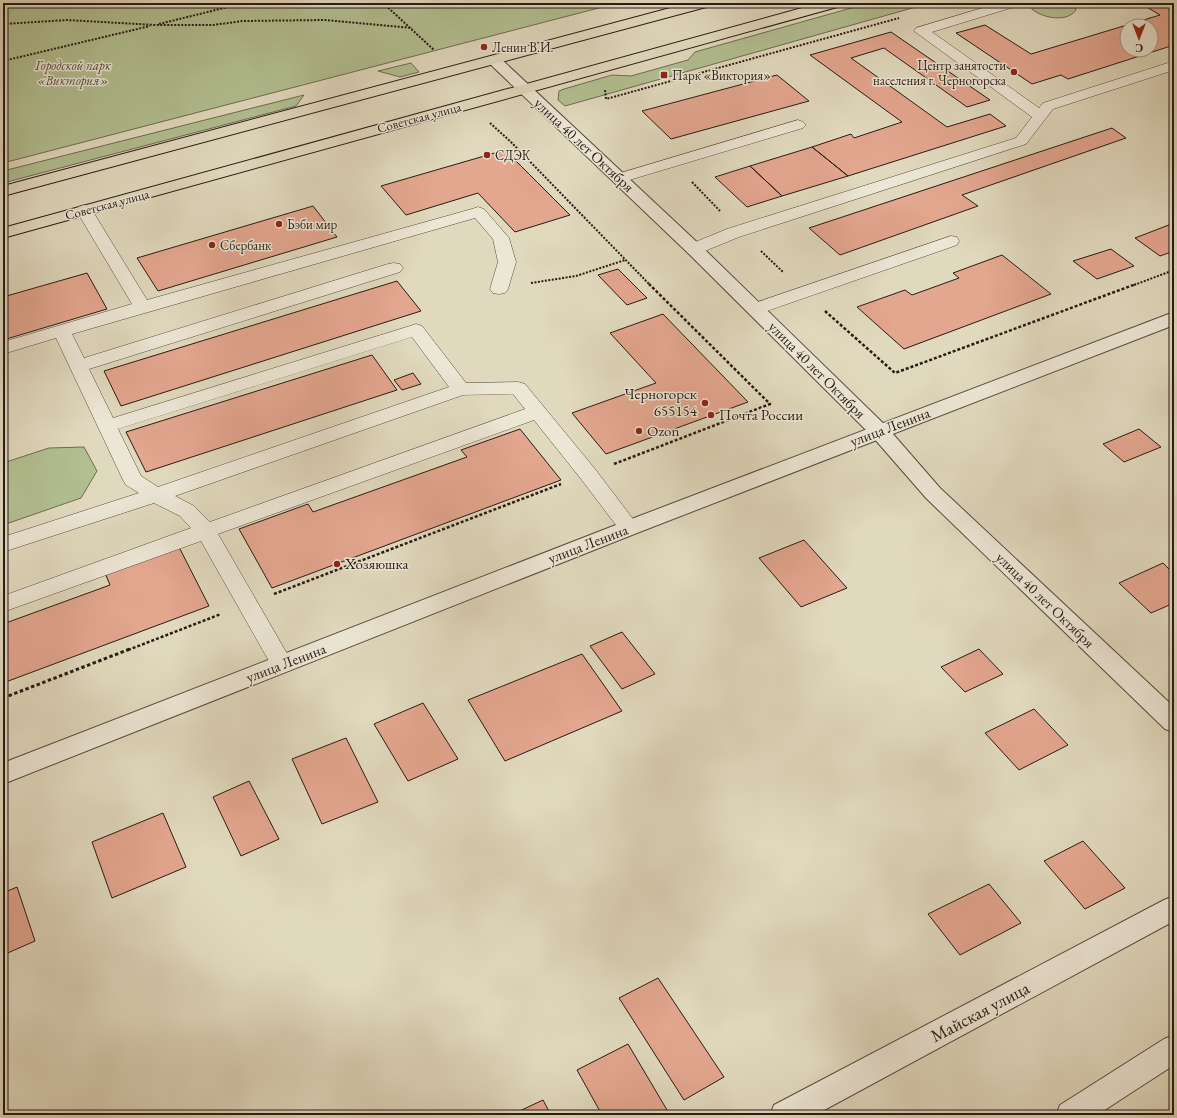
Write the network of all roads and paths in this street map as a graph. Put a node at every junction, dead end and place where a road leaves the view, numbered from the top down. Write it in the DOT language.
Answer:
graph roads {
  1 [pos="244,3"];
  2 [pos="383,3"];
  3 [pos="705,3"];
  4 [pos="836,3"];
  5 [pos="1012,3"];
  6 [pos="906,16"];
  7 [pos="3,24"];
  8 [pos="155,25"];
  9 [pos="412,28"];
  10 [pos="438,53"];
  11 [pos="494,60"];
  12 [pos="3,61"];
  13 [pos="1174,65"];
  14 [pos="525,88"];
  15 [pos="606,99"];
  16 [pos="1040,116"];
  17 [pos="798,125"];
  18 [pos="673,162"];
  19 [pos="620,178"];
  20 [pos="3,191"];
  21 [pos="84,210"];
  22 [pos="739,231"];
  23 [pos="3,232"];
  24 [pos="951,241"];
  25 [pos="694,249"];
  26 [pos="625,260"];
  27 [pos="394,268"];
  28 [pos="1174,270"];
  29 [pos="499,289"];
  30 [pos="804,291"];
  31 [pos="142,307"];
  32 [pos="755,309"];
  33 [pos="1174,318"];
  34 [pos="61,330"];
  35 [pos="3,348"];
  36 [pos="78,366"];
  37 [pos="461,389"];
  38 [pos="537,412"];
  39 [pos="108,426"];
  40 [pos="879,432"];
  41 [pos="156,495"];
  42 [pos="629,528"];
  43 [pos="206,532"];
  44 [pos="3,545"];
  45 [pos="3,604"];
  46 [pos="282,664"];
  47 [pos="1174,722"];
  48 [pos="3,774"];
  49 [pos="1174,908"];
  50 [pos="1174,1050"];
  51 [pos="786,1115"];
  52 [pos="1071,1115"];
  1 -- 8 [label="path"];
  2 -- 9 [label="path"];
  3 -- 11 [label="main road"];
  4 -- 14 [label="main road, Советская улица"];
  5 -- 16 [label="lane"];
  6 -- 15 [label="path"];
  7 -- 8 [label="path"];
  8 -- 9 [label="path"];
  8 -- 12 [label="path"];
  9 -- 10 [label="path"];
  11 -- 14 [label="street, улица 40 лет Октября"];
  11 -- 20 [label="main road"];
  13 -- 16 [label="lane"];
  14 -- 19 [label="street, улица 40 лет Октября"];
  14 -- 21 [label="main road, Советская улица"];
  16 -- 22 [label="lane"];
  17 -- 18 [label="lane"];
  18 -- 19 [label="lane"];
  18 -- 22 [label="path"];
  19 -- 25 [label="street, улица 40 лет Октября"];
  21 -- 23 [label="main road, Советская улица"];
  21 -- 31 [label="lane"];
  22 -- 25 [label="lane"];
  22 -- 30 [label="path"];
  24 -- 30 [label="lane"];
  25 -- 32 [label="street, улица 40 лет Октября"];
  26 -- 29 [label="path"];
  27 -- 36 [label="lane"];
  28 -- 30 [label="path"];
  29 -- 31 [label="lane"];
  30 -- 32 [label="lane"];
  31 -- 34 [label="lane"];
  32 -- 40 [label="street, улица 40 лет Октября"];
  33 -- 40 [label="street, улица Ленина"];
  34 -- 35 [label="lane"];
  34 -- 36 [label="lane"];
  36 -- 39 [label="lane"];
  37 -- 38 [label="lane"];
  37 -- 39 [label="lane"];
  37 -- 41 [label="lane"];
  38 -- 42 [label="lane"];
  38 -- 43 [label="lane"];
  39 -- 41 [label="lane"];
  40 -- 42 [label="street, улица Ленина"];
  40 -- 47 [label="street, улица 40 лет Октября"];
  41 -- 43 [label="lane"];
  41 -- 44 [label="lane"];
  42 -- 46 [label="street, улица Ленина"];
  43 -- 45 [label="lane"];
  43 -- 46 [label="lane"];
  46 -- 48 [label="street, улица Ленина"];
  49 -- 51 [label="street, Майская улица"];
  50 -- 52 [label="street"];
}
